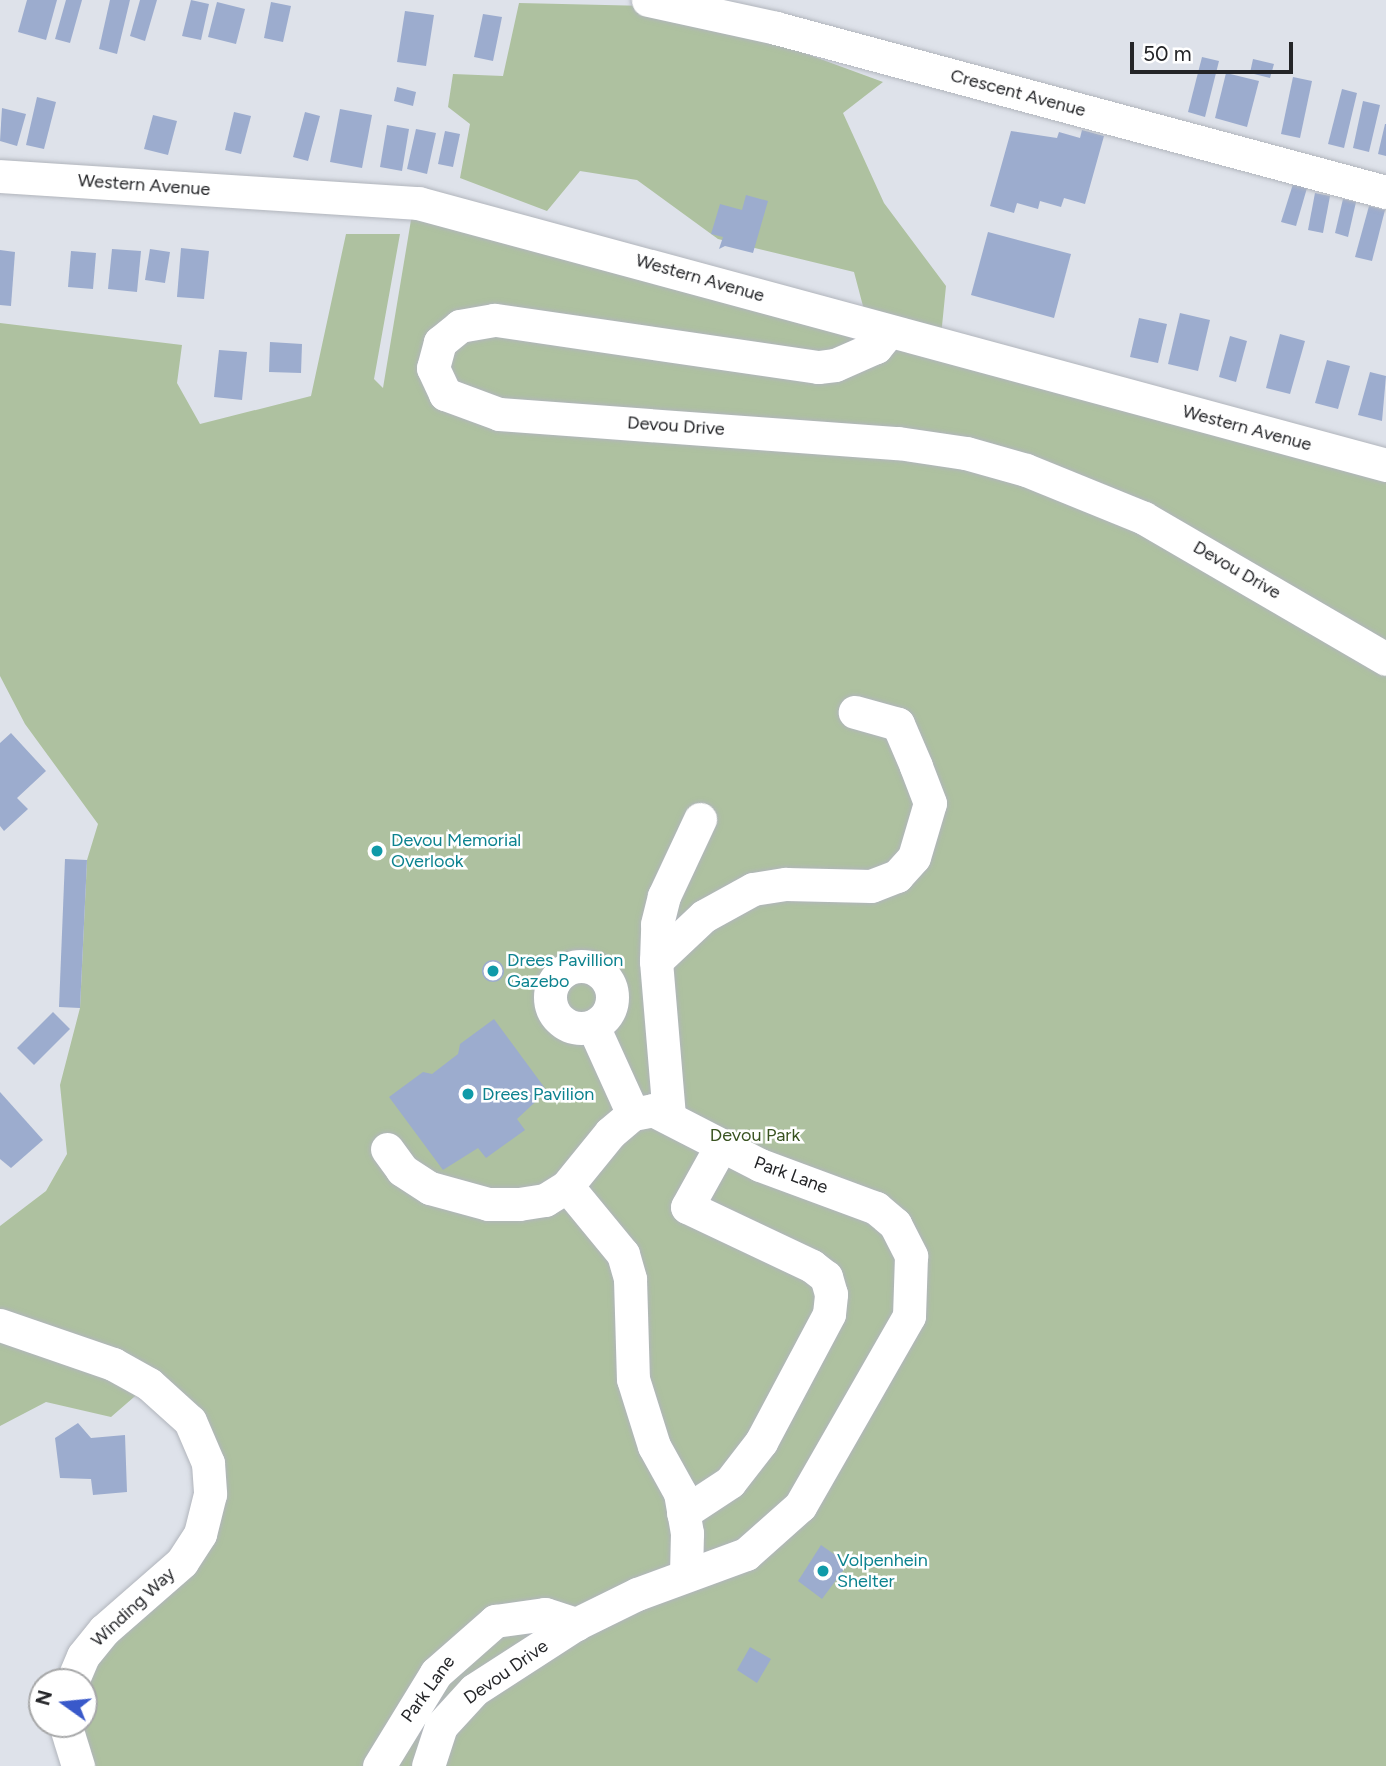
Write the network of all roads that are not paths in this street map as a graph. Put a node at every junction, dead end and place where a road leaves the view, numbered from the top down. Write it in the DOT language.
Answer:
graph roads {
  1 [pos="648,0"];
  2 [pos="0,176"];
  3 [pos="1386,192"];
  4 [pos="889,331"];
  5 [pos="1386,465"];
  6 [pos="1386,659"];
  7 [pos="855,712"];
  8 [pos="700,819"];
  9 [pos="656,961"];
  10 [pos="593,1026"];
  11 [pos="633,1114"];
  12 [pos="669,1116"];
  13 [pos="720,1146"];
  14 [pos="387,1149"];
  15 [pos="567,1186"];
  16 [pos="0,1325"];
  17 [pos="683,1513"];
  18 [pos="686,1574"];
  19 [pos="576,1624"];
  20 [pos="78,1668"];
  21 [pos="69,1738"];
  22 [pos="78,1766"];
  23 [pos="379,1766"];
  24 [pos="429,1766"];
  1 -- 3 [label="street, Crescent Avenue"];
  2 -- 4 [label="street, Western Avenue"];
  4 -- 5 [label="street, Western Avenue"];
  4 -- 6 [label="street, Devou Drive"];
  7 -- 9 [label="street"];
  8 -- 9 [label="street"];
  9 -- 12 [label="street"];
  10 -- 11 [label="street"];
  11 -- 12 [label="street, Park Lane"];
  11 -- 15 [label="street"];
  12 -- 13 [label="street, Park Lane"];
  13 -- 17 [label="street"];
  13 -- 18 [label="street, Park Lane"];
  14 -- 15 [label="street"];
  15 -- 17 [label="street"];
  16 -- 20 [label="street, Winding Way"];
  17 -- 18 [label="street"];
  18 -- 19 [label="street, Park Lane"];
  19 -- 23 [label="street, Park Lane"];
  19 -- 24 [label="street, Devou Drive"];
  21 -- 22 [label="street"];
}
